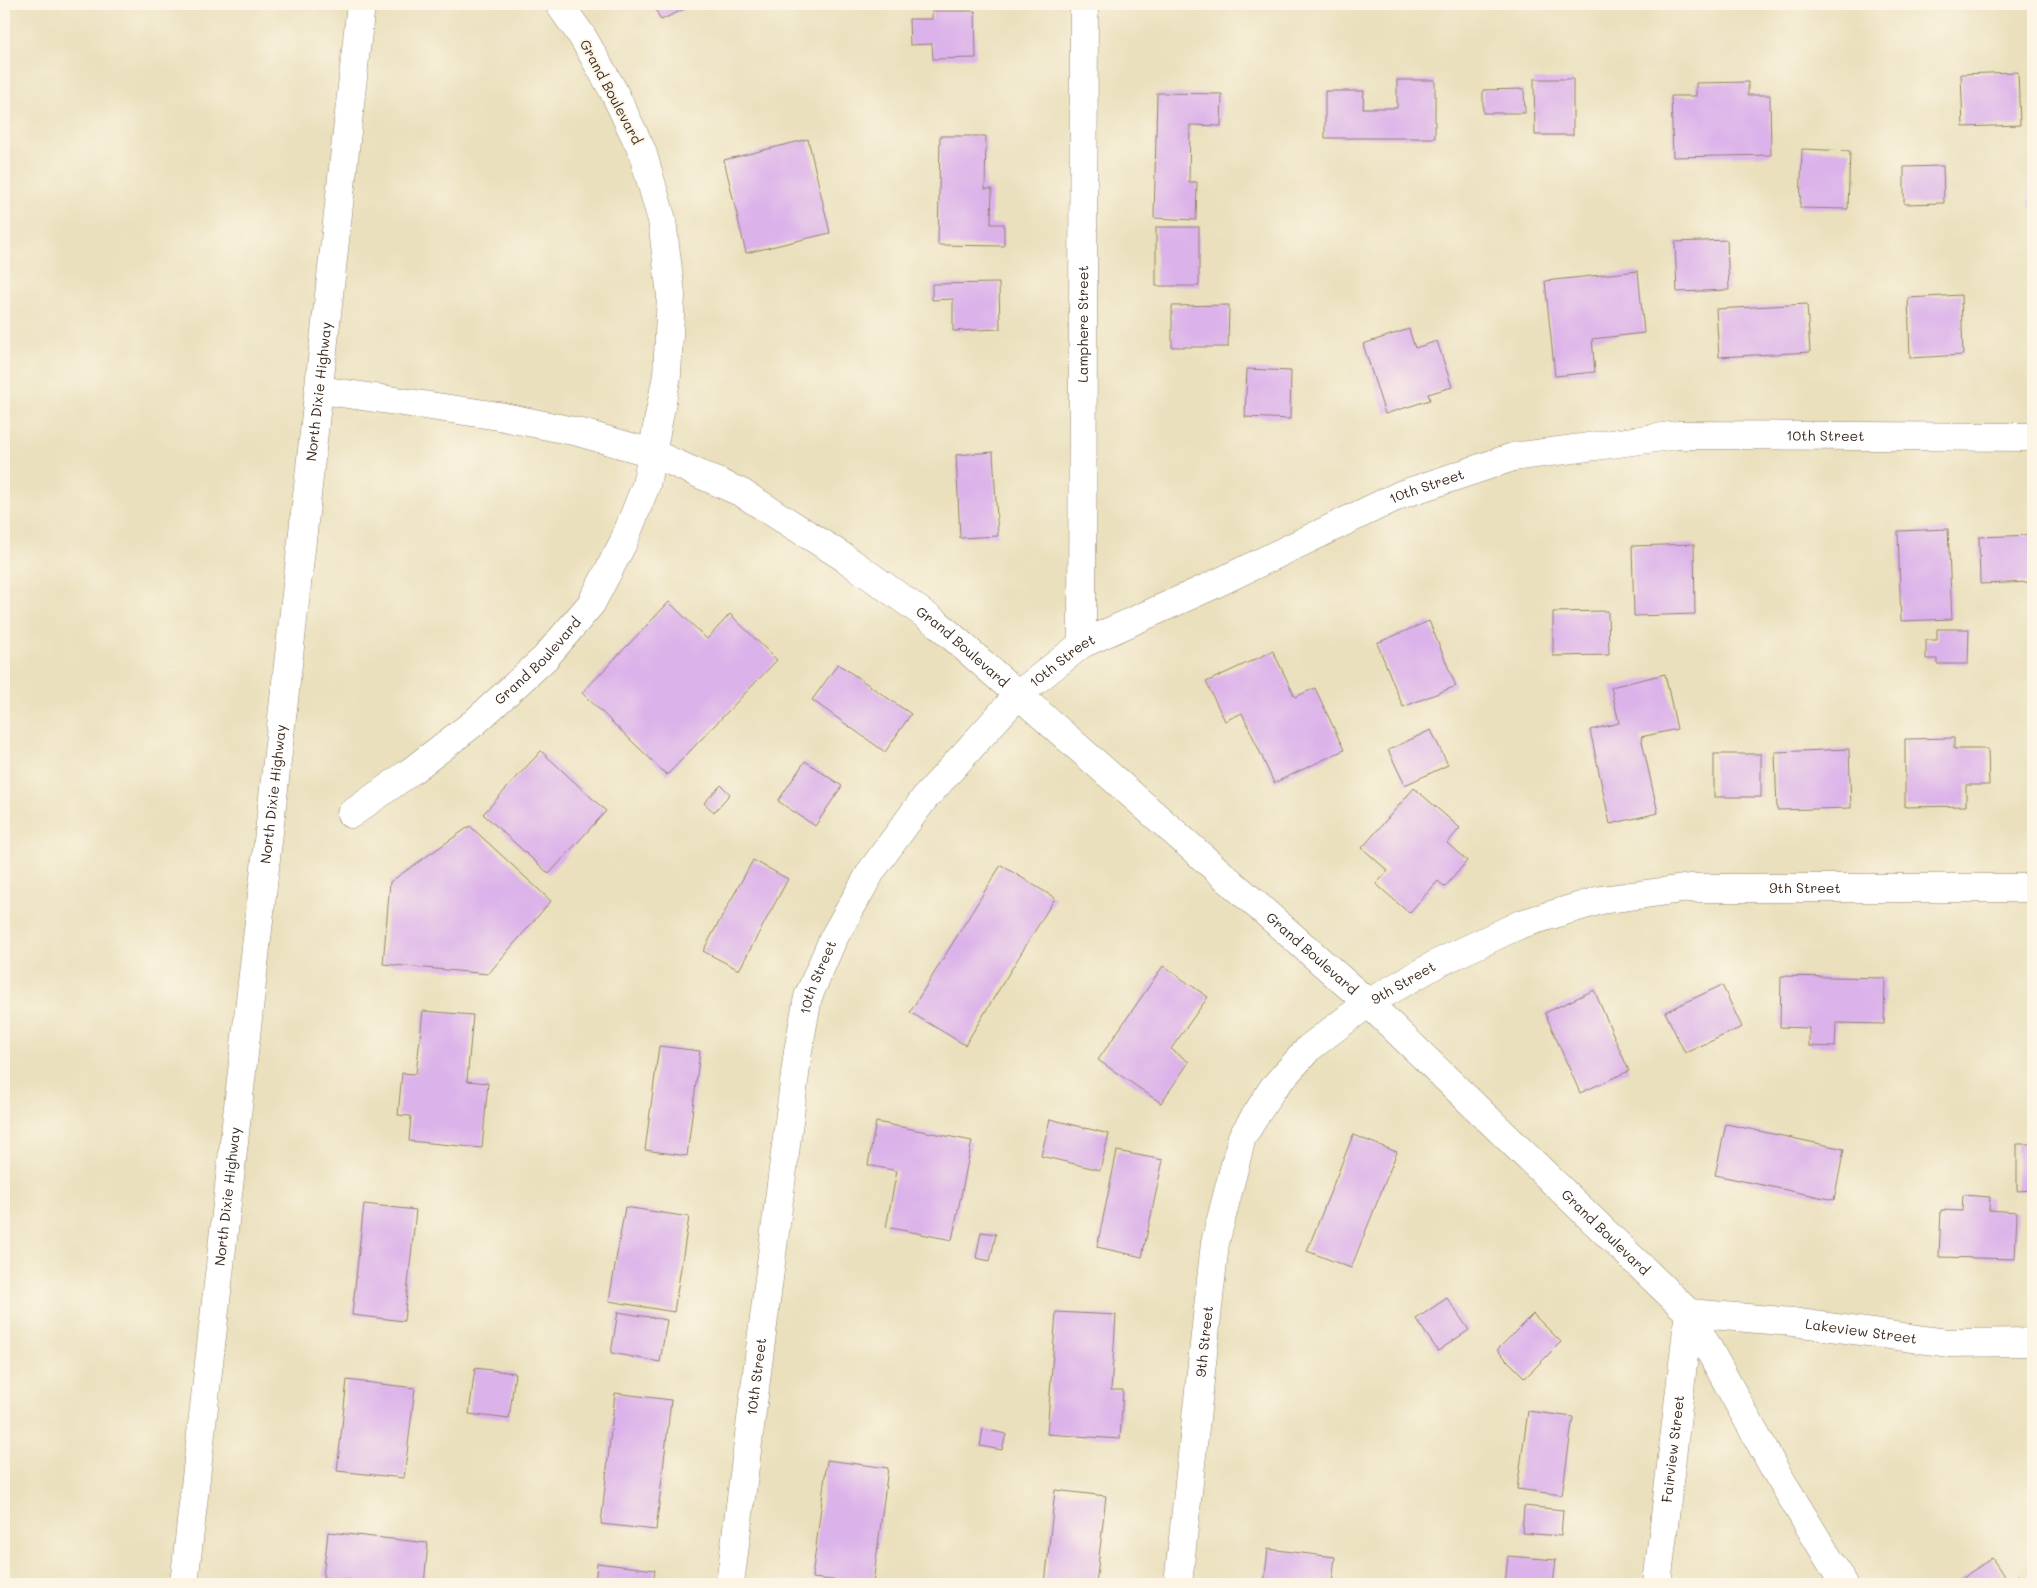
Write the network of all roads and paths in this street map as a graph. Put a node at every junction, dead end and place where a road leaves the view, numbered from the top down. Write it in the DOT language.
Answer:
graph roads {
  1 [pos="361,4"];
  2 [pos="559,4"];
  3 [pos="1084,4"];
  4 [pos="320,390"];
  5 [pos="2033,437"];
  6 [pos="652,453"];
  7 [pos="1082,644"];
  8 [pos="1019,694"];
  9 [pos="351,814"];
  10 [pos="2033,888"];
  11 [pos="1368,1003"];
  12 [pos="1689,1313"];
  13 [pos="2033,1342"];
  14 [pos="184,1584"];
  15 [pos="730,1584"];
  16 [pos="1178,1584"];
  17 [pos="1657,1584"];
  18 [pos="1844,1584"];
  1 -- 4 [label="street, North Dixie Highway"];
  2 -- 6 [label="street, Grand Boulevard"];
  3 -- 7 [label="street, Lamphere Street"];
  4 -- 6 [label="street, Grand Boulevard"];
  4 -- 14 [label="street, North Dixie Highway"];
  5 -- 7 [label="street, 10th Street"];
  6 -- 8 [label="street, Grand Boulevard"];
  6 -- 9 [label="street, Grand Boulevard"];
  7 -- 8 [label="street, 10th Street"];
  8 -- 11 [label="street, Grand Boulevard"];
  8 -- 15 [label="street, 10th Street"];
  10 -- 11 [label="street, 9th Street"];
  11 -- 12 [label="street, Grand Boulevard"];
  11 -- 16 [label="street, 9th Street"];
  12 -- 13 [label="street, Lakeview Street"];
  12 -- 17 [label="street, Fairview Street"];
  12 -- 18 [label="street, Grand Boulevard"];
}
